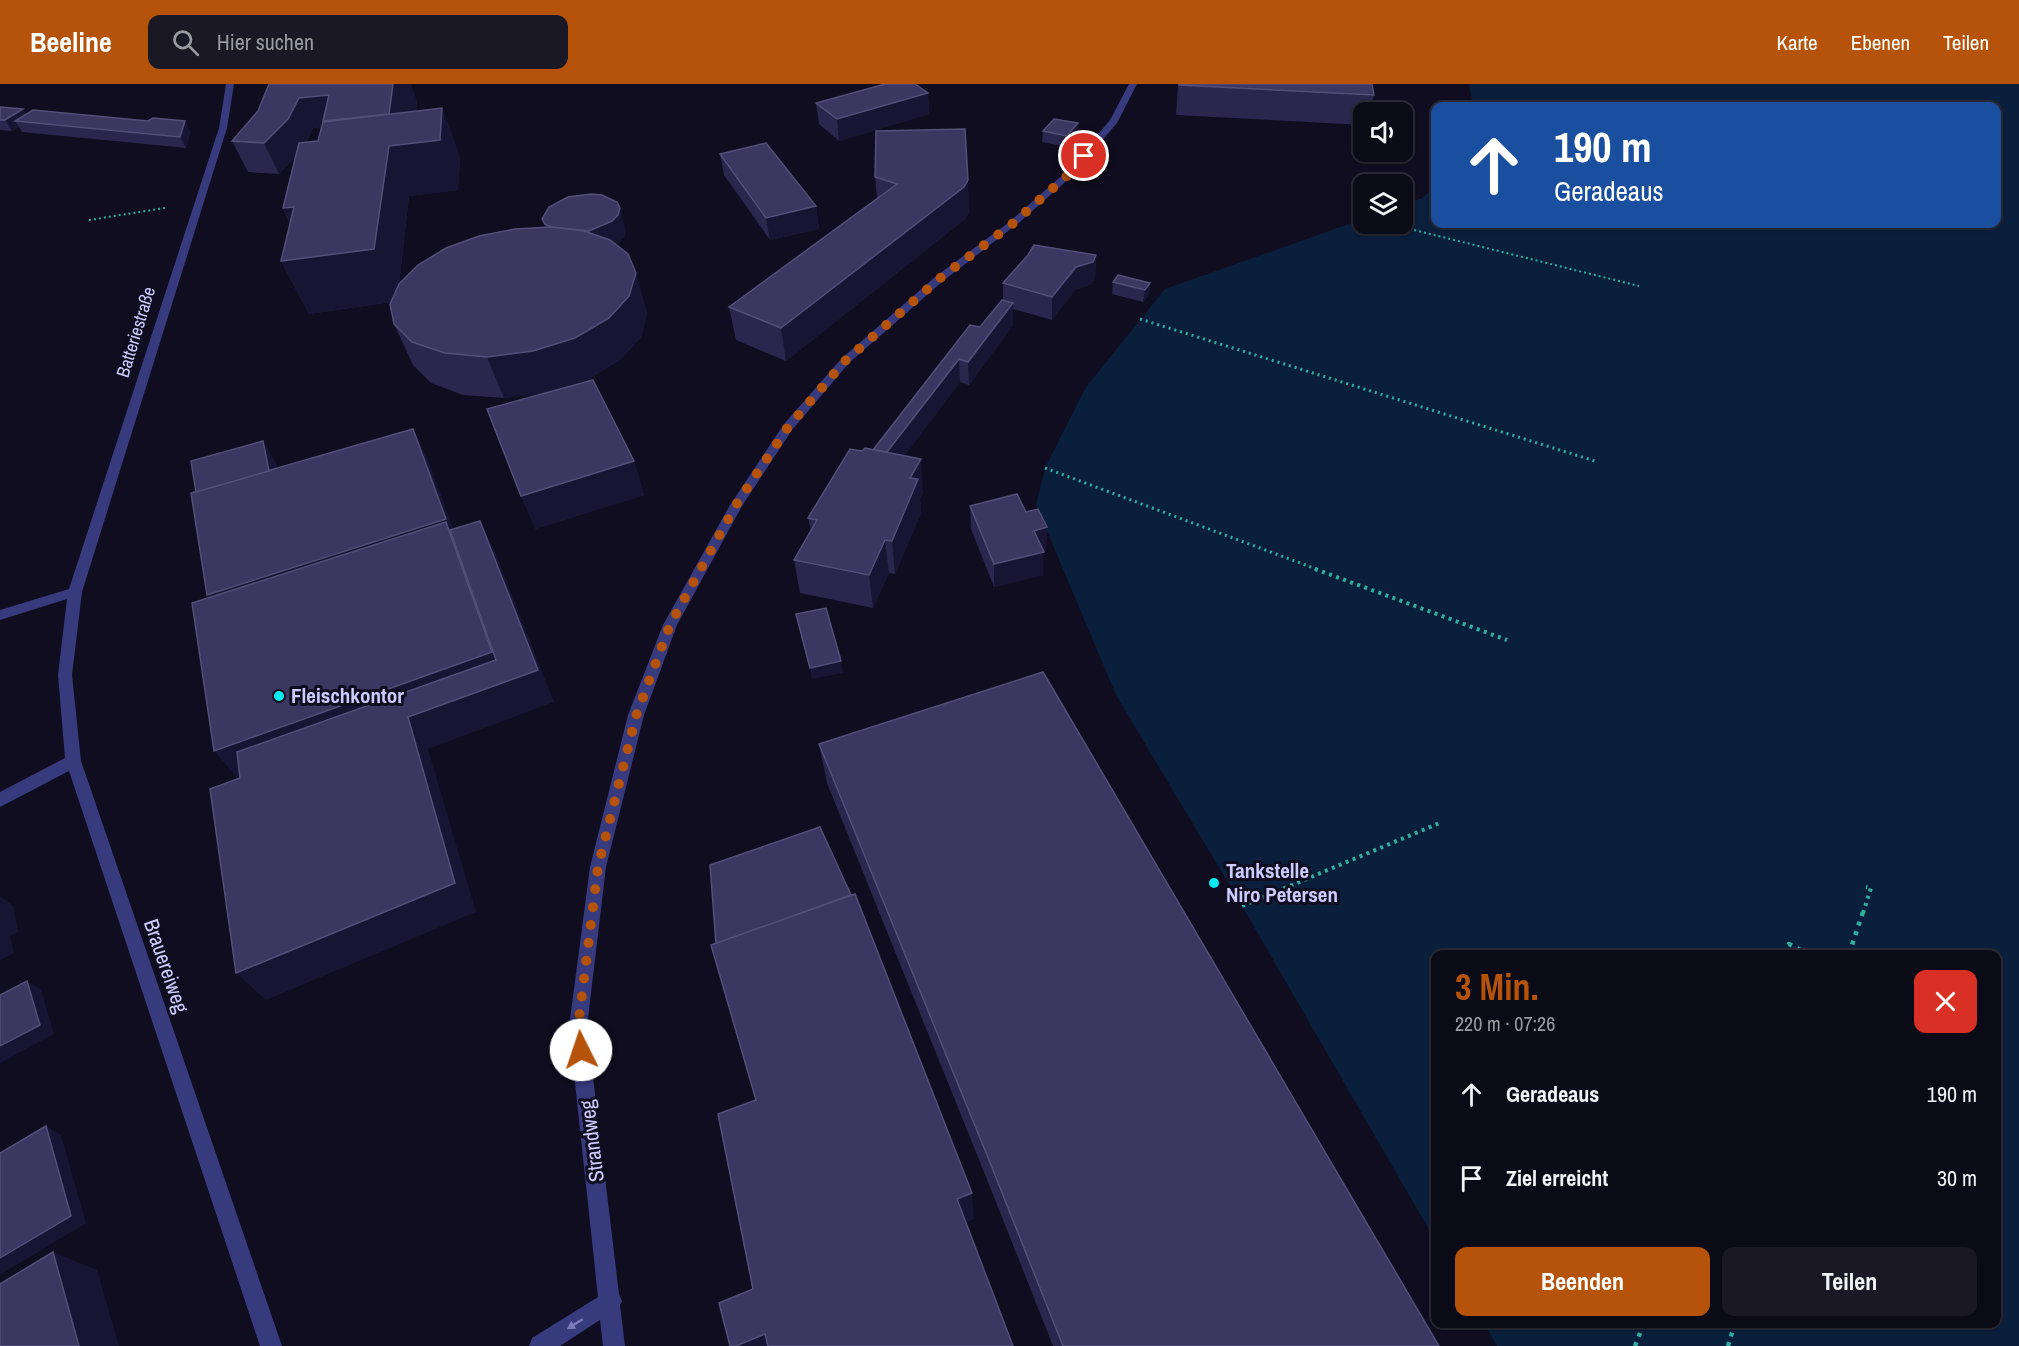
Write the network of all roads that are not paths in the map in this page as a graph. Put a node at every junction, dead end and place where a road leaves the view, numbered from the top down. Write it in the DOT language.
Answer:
graph roads {
  1 [pos="230,84"];
  2 [pos="1133,84"];
  3 [pos="75,592"];
  4 [pos="0,615"];
  5 [pos="73,761"];
  6 [pos="0,800"];
  7 [pos="611,1301"];
  8 [pos="271,1346"];
  9 [pos="540,1346"];
  10 [pos="614,1346"];
  1 -- 3 [label="street, Batteriestraße"];
  2 -- 7 [label="street, Strandweg"];
  3 -- 4 [label="street"];
  3 -- 5 [label="street, Brauereiweg"];
  5 -- 6 [label="street"];
  5 -- 8 [label="street, Brauereiweg"];
  7 -- 9 [label="street, one-way"];
  7 -- 10 [label="street, Strandweg"];
}
